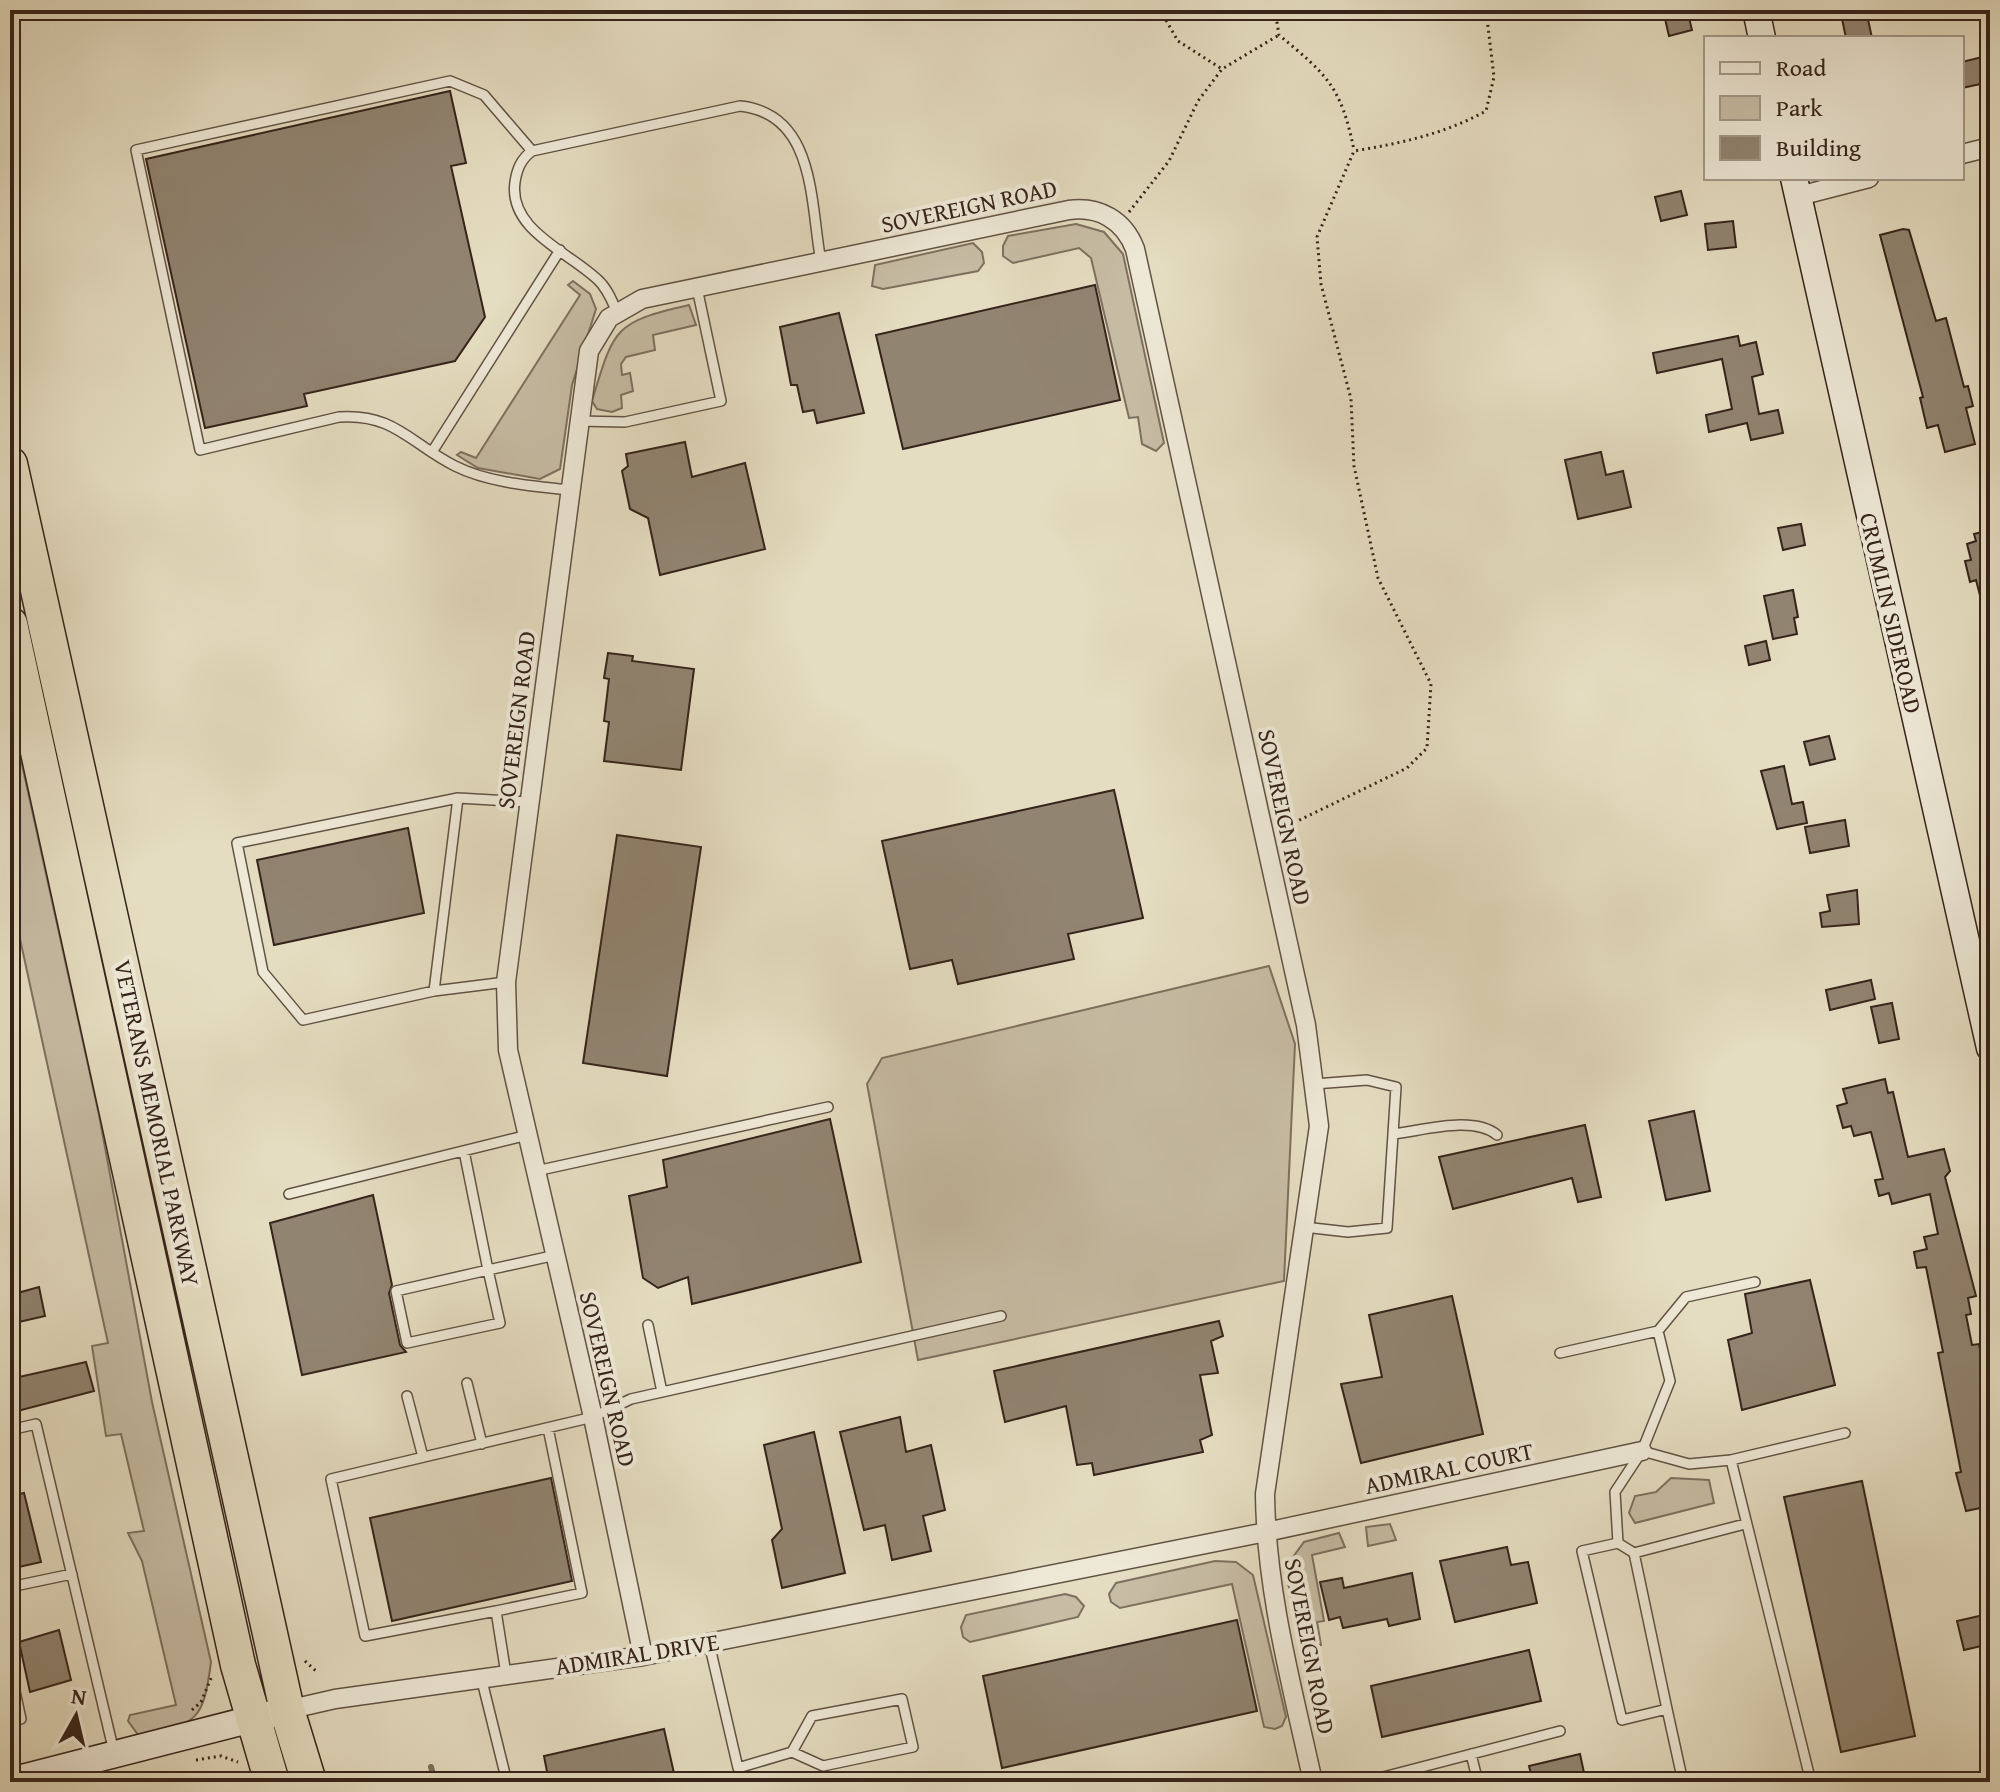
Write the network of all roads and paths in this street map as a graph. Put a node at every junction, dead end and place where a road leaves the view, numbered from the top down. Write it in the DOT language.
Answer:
graph roads {
  1 [pos="1160,10"];
  2 [pos="1275,10"];
  3 [pos="1486,10"];
  4 [pos="1756,10"];
  5 [pos="1279,35"];
  6 [pos="1762,36"];
  7 [pos="1222,69"];
  8 [pos="1990,147"];
  9 [pos="532,151"];
  10 [pos="1354,151"];
  11 [pos="1964,154"];
  12 [pos="1853,180"];
  13 [pos="1796,187"];
  14 [pos="1119,224"];
  15 [pos="560,250"];
  16 [pos="821,262"];
  17 [pos="697,287"];
  18 [pos="617,312"];
  19 [pos="578,421"];
  20 [pos="432,452"];
  21 [pos="10,464"];
  22 [pos="570,490"];
  23 [pos="10,624"];
  24 [pos="458,798"];
  25 [pos="529,802"];
  26 [pos="1264,832"];
  27 [pos="506,982"];
  28 [pos="434,991"];
  29 [pos="1990,1048"];
  30 [pos="1314,1084"];
  31 [pos="828,1107"];
  32 [pos="1393,1134"];
  33 [pos="528,1135"];
  34 [pos="1497,1135"];
  35 [pos="464,1151"];
  36 [pos="536,1171"];
  37 [pos="289,1194"];
  38 [pos="1304,1227"];
  39 [pos="556,1255"];
  40 [pos="488,1270"];
  41 [pos="1755,1282"];
  42 [pos="1001,1316"];
  43 [pos="648,1325"];
  44 [pos="1658,1331"];
  45 [pos="1560,1353"];
  46 [pos="467,1383"];
  47 [pos="662,1392"];
  48 [pos="407,1396"];
  49 [pos="593,1417"];
  50 [pos="548,1428"];
  51 [pos="10,1430"];
  52 [pos="1845,1433"];
  53 [pos="482,1444"];
  54 [pos="1642,1451"];
  55 [pos="423,1457"];
  56 [pos="1731,1460"];
  57 [pos="1745,1524"];
  58 [pos="1266,1532"];
  59 [pos="1618,1543"];
  60 [pos="1634,1553"];
  61 [pos="72,1574"];
  62 [pos="10,1587"];
  63 [pos="496,1611"];
  64 [pos="709,1643"];
  65 [pos="643,1656"];
  66 [pos="305,1661"];
  67 [pos="10,1668"];
  68 [pos="316,1671"];
  69 [pos="506,1674"];
  70 [pos="481,1677"];
  71 [pos="212,1678"];
  72 [pos="1667,1709"];
  73 [pos="287,1710"];
  74 [pos="184,1716"];
  75 [pos="253,1718"];
  76 [pos="21,1719"];
  77 [pos="1560,1731"];
  78 [pos="792,1752"];
  79 [pos="1471,1754"];
  80 [pos="115,1755"];
  81 [pos="196,1760"];
  82 [pos="240,1763"];
  83 [pos="1405,1771"];
  84 [pos="12,1772"];
  85 [pos="272,1782"];
  86 [pos="309,1782"];
  87 [pos="507,1782"];
  88 [pos="1313,1782"];
  89 [pos="1364,1782"];
  90 [pos="1408,1782"];
  91 [pos="1478,1782"];
  92 [pos="1683,1782"];
  93 [pos="1811,1782"];
  1 -- 7 [label="path"];
  2 -- 5 [label="path"];
  3 -- 10 [label="path"];
  4 -- 6 [label="street"];
  5 -- 7 [label="path"];
  5 -- 10 [label="path"];
  7 -- 14 [label="path"];
  8 -- 11 [label="street"];
  9 -- 15 [label="lane"];
  9 -- 16 [label="lane"];
  9 -- 20 [label="lane"];
  10 -- 26 [label="path"];
  12 -- 13 [label="street"];
  13 -- 29 [label="street, CRUMLIN SIDEROAD"];
  14 -- 16 [label="street, SOVEREIGN ROAD"];
  14 -- 26 [label="street, SOVEREIGN ROAD"];
  15 -- 18 [label="lane"];
  15 -- 20 [label="lane"];
  16 -- 17 [label="street, SOVEREIGN ROAD"];
  17 -- 18 [label="street, SOVEREIGN ROAD"];
  17 -- 19 [label="lane"];
  18 -- 19 [label="street, SOVEREIGN ROAD"];
  19 -- 22 [label="street, SOVEREIGN ROAD"];
  20 -- 22 [label="lane"];
  21 -- 73 [label="highway, VETERANS MEMORIAL PARKWAY"];
  22 -- 25 [label="street, SOVEREIGN ROAD"];
  23 -- 75 [label="highway, VETERANS MEMORIAL PARKWAY"];
  24 -- 25 [label="lane"];
  24 -- 28 [label="lane"];
  24 -- 28 [label="lane"];
  25 -- 27 [label="street, SOVEREIGN ROAD"];
  26 -- 30 [label="street, SOVEREIGN ROAD"];
  27 -- 28 [label="lane"];
  27 -- 33 [label="street, SOVEREIGN ROAD"];
  30 -- 32 [label="lane"];
  30 -- 38 [label="street, SOVEREIGN ROAD"];
  31 -- 36 [label="lane"];
  32 -- 34 [label="lane"];
  32 -- 38 [label="lane"];
  33 -- 35 [label="lane"];
  33 -- 36 [label="street, SOVEREIGN ROAD"];
  35 -- 37 [label="lane"];
  35 -- 40 [label="lane"];
  36 -- 39 [label="street, SOVEREIGN ROAD"];
  38 -- 58 [label="street, SOVEREIGN ROAD"];
  39 -- 40 [label="lane"];
  39 -- 49 [label="street, SOVEREIGN ROAD"];
  40 -- 40 [label="lane"];
  41 -- 44 [label="lane"];
  42 -- 47 [label="lane"];
  43 -- 47 [label="lane"];
  44 -- 45 [label="lane"];
  44 -- 54 [label="lane"];
  46 -- 53 [label="lane"];
  47 -- 49 [label="lane"];
  48 -- 55 [label="lane"];
  49 -- 50 [label="lane"];
  49 -- 65 [label="street, SOVEREIGN ROAD"];
  50 -- 53 [label="lane"];
  50 -- 63 [label="lane"];
  51 -- 61 [label="lane"];
  52 -- 56 [label="lane"];
  53 -- 55 [label="lane"];
  54 -- 56 [label="lane"];
  54 -- 58 [label="street, ADMIRAL COURT"];
  54 -- 59 [label="lane"];
  55 -- 63 [label="lane"];
  56 -- 57 [label="lane"];
  57 -- 60 [label="lane"];
  57 -- 93 [label="lane"];
  58 -- 64 [label="street, ADMIRAL DRIVE"];
  58 -- 88 [label="street, SOVEREIGN ROAD"];
  59 -- 60 [label="lane"];
  59 -- 72 [label="lane"];
  60 -- 72 [label="lane"];
  61 -- 62 [label="lane"];
  61 -- 80 [label="lane"];
  63 -- 69 [label="lane"];
  64 -- 65 [label="street, ADMIRAL DRIVE"];
  64 -- 78 [label="lane"];
  65 -- 69 [label="street, ADMIRAL DRIVE"];
  66 -- 68 [label="path"];
  67 -- 76 [label="lane"];
  69 -- 70 [label="street, ADMIRAL DRIVE"];
  70 -- 73 [label="street, ADMIRAL DRIVE"];
  70 -- 87 [label="lane"];
  71 -- 74 [label="path"];
  72 -- 92 [label="lane"];
  73 -- 75 [label="street, ADMIRAL DRIVE"];
  73 -- 86 [label="highway, VETERANS MEMORIAL PARKWAY"];
  75 -- 80 [label="street, ADMIRAL DRIVE"];
  75 -- 85 [label="highway, VETERANS MEMORIAL PARKWAY"];
  77 -- 79 [label="lane"];
  78 -- 78 [label="lane"];
  79 -- 83 [label="lane"];
  79 -- 91 [label="lane"];
  80 -- 84 [label="street, ADMIRAL DRIVE"];
  81 -- 82 [label="path"];
  83 -- 89 [label="lane"];
  83 -- 90 [label="lane"];
}
